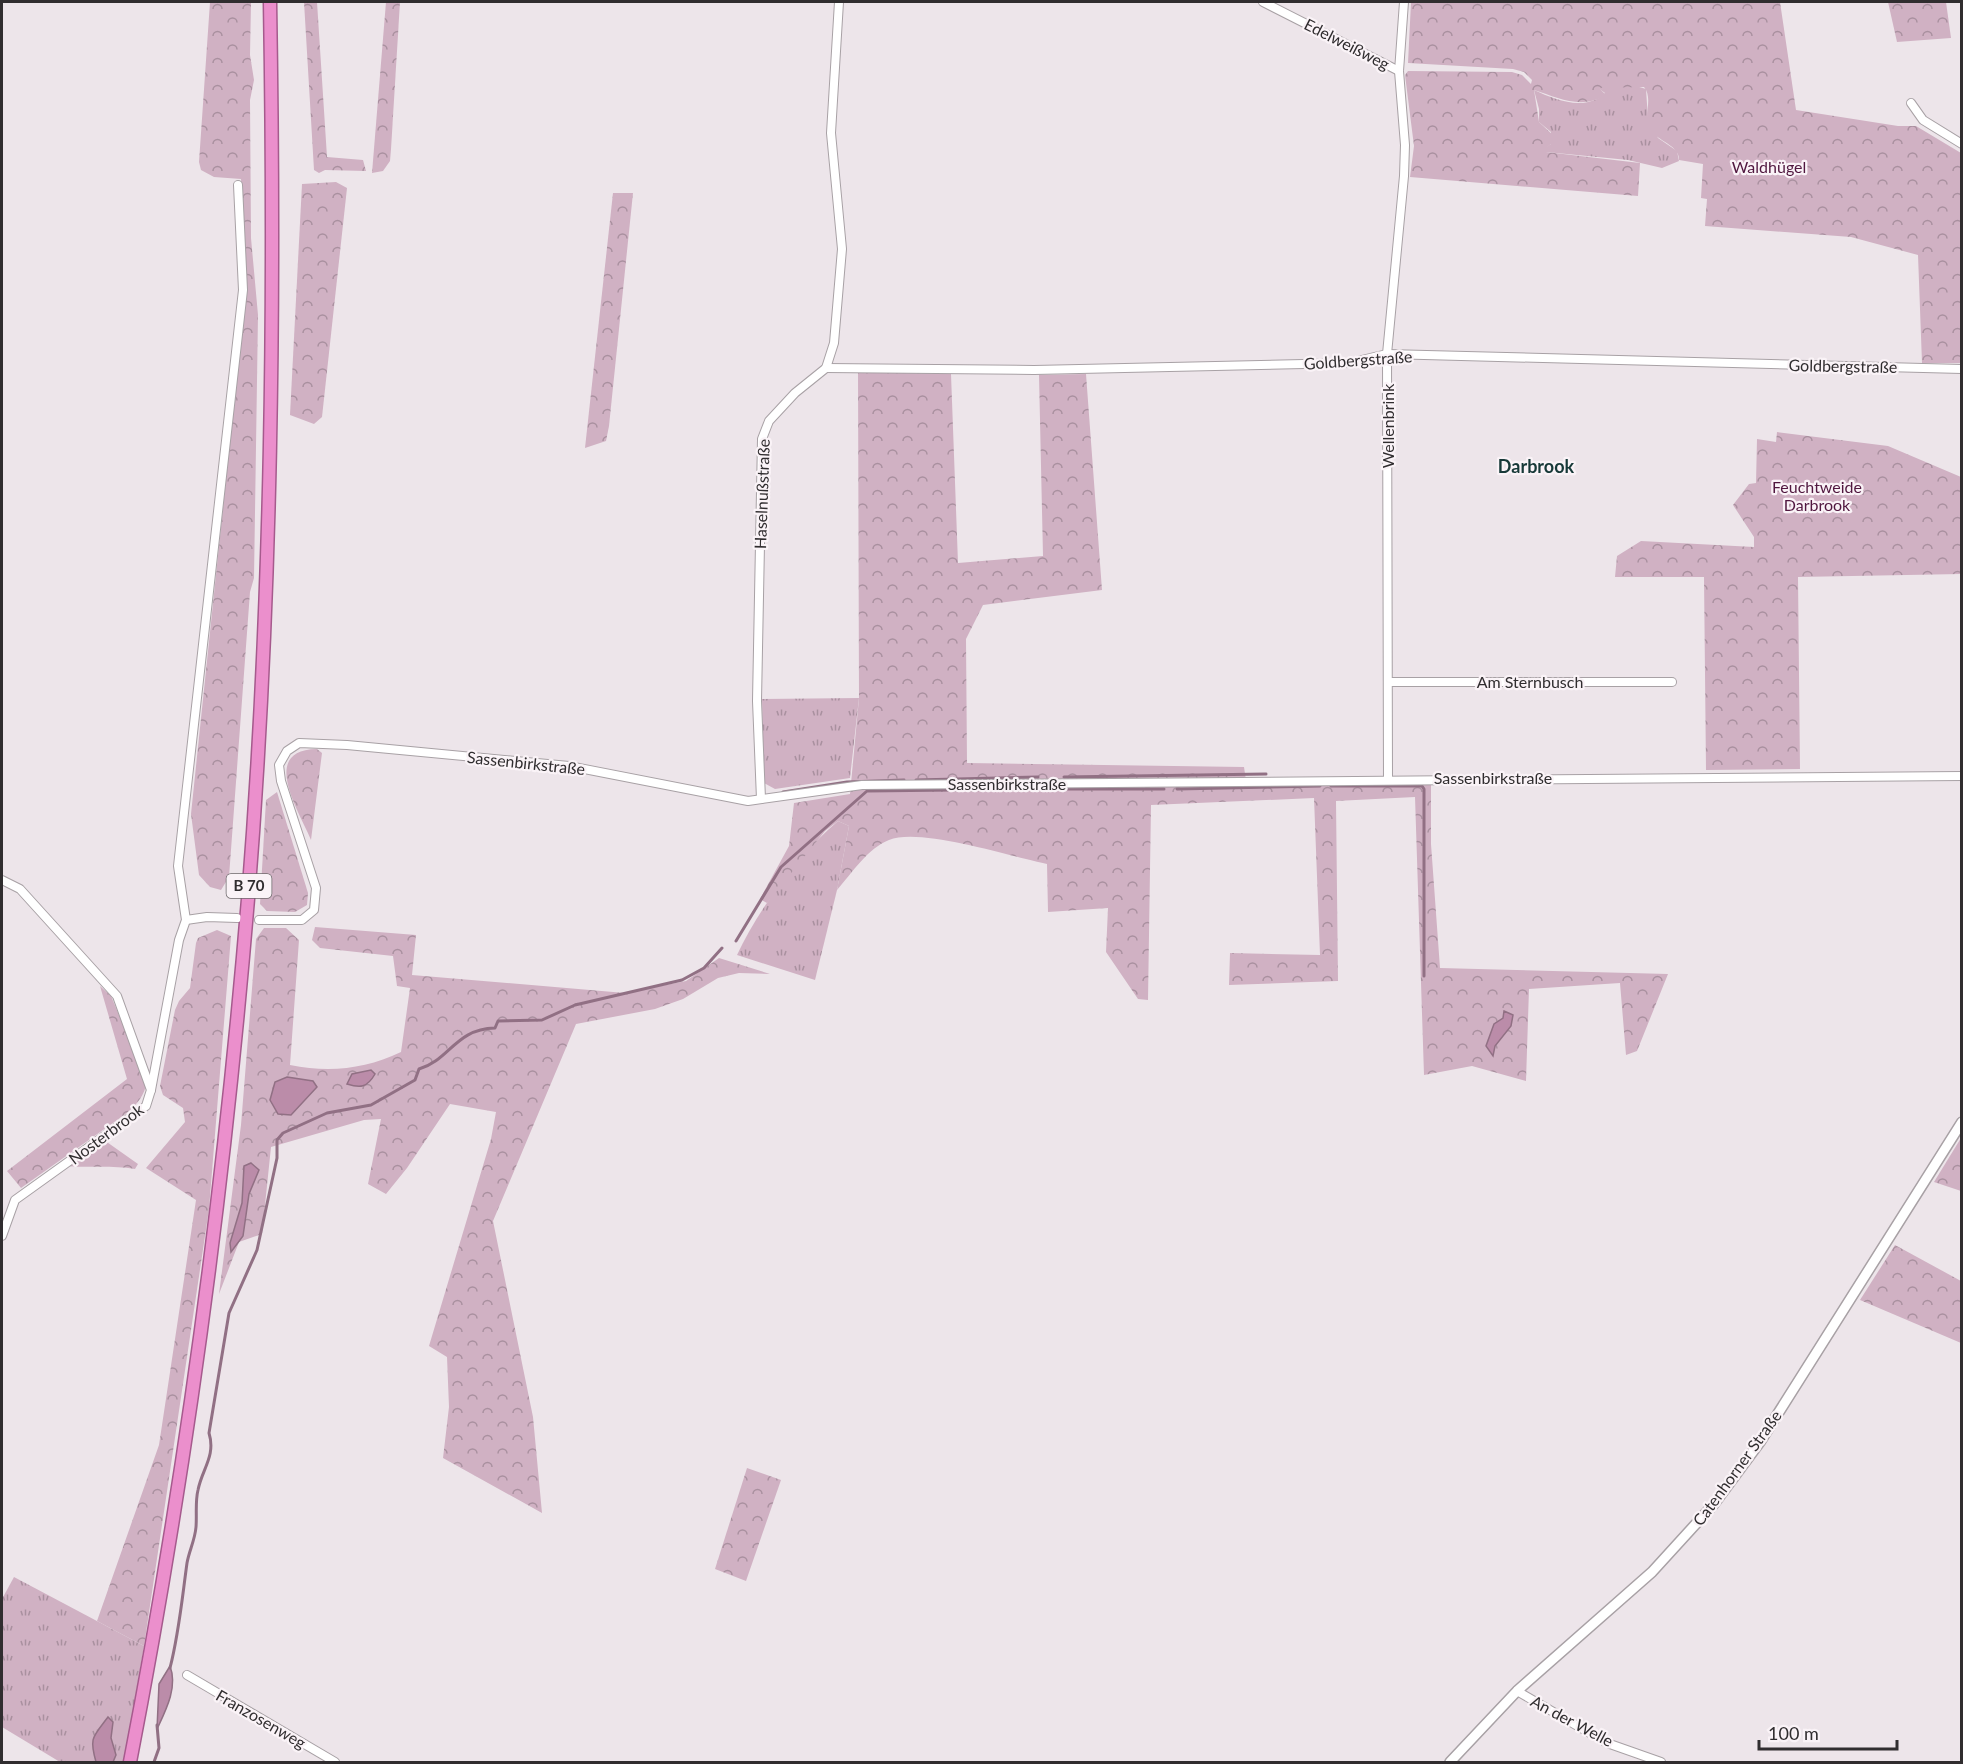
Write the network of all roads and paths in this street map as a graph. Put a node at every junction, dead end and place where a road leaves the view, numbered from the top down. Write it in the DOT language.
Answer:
graph roads {
  1 [pos="270,2"];
  2 [pos="839,2"];
  3 [pos="1263,2"];
  4 [pos="1404,2"];
  5 [pos="1398,71"];
  6 [pos="1911,103"];
  7 [pos="1962,144"];
  8 [pos="238,185"];
  9 [pos="1388,354"];
  10 [pos="826,368"];
  11 [pos="1962,369"];
  12 [pos="1389,682"];
  13 [pos="1672,682"];
  14 [pos="1962,777"];
  15 [pos="1388,779"];
  16 [pos="761,799"];
  17 [pos="2,880"];
  18 [pos="237,918"];
  19 [pos="186,920"];
  20 [pos="258,920"];
  21 [pos="151,1090"];
  22 [pos="1962,1122"];
  23 [pos="2,1236"];
  24 [pos="187,1675"];
  25 [pos="1517,1691"];
  26 [pos="130,1762"];
  27 [pos="335,1762"];
  28 [pos="1450,1762"];
  29 [pos="1661,1762"];
  1 -- 26 [label="highway, B 70"];
  2 -- 10 [label="street"];
  3 -- 5 [label="street, Edelweißweg"];
  4 -- 5 [label="street, Wellenbrink"];
  5 -- 9 [label="street, Wellenbrink"];
  6 -- 7 [label="street"];
  8 -- 19 [label="street"];
  9 -- 10 [label="street, Goldbergstraße"];
  9 -- 11 [label="street, Goldbergstraße"];
  9 -- 12 [label="street, Wellenbrink"];
  10 -- 16 [label="street, Haselnußstraße"];
  12 -- 13 [label="street, Am Sternbusch"];
  12 -- 15 [label="street, Wellenbrink"];
  14 -- 15 [label="street, Sassenbirkstraße"];
  15 -- 16 [label="street, Sassenbirkstraße"];
  16 -- 20 [label="street, Sassenbirkstraße"];
  17 -- 21 [label="street, Nosterbrook"];
  18 -- 19 [label="street"];
  19 -- 21 [label="street"];
  21 -- 23 [label="street, Nosterbrook"];
  22 -- 25 [label="street, Catenhorner Straße"];
  24 -- 27 [label="street, Franzosenweg"];
  25 -- 28 [label="street, Catenhorner Straße"];
  25 -- 29 [label="street, An der Welle"];
}
